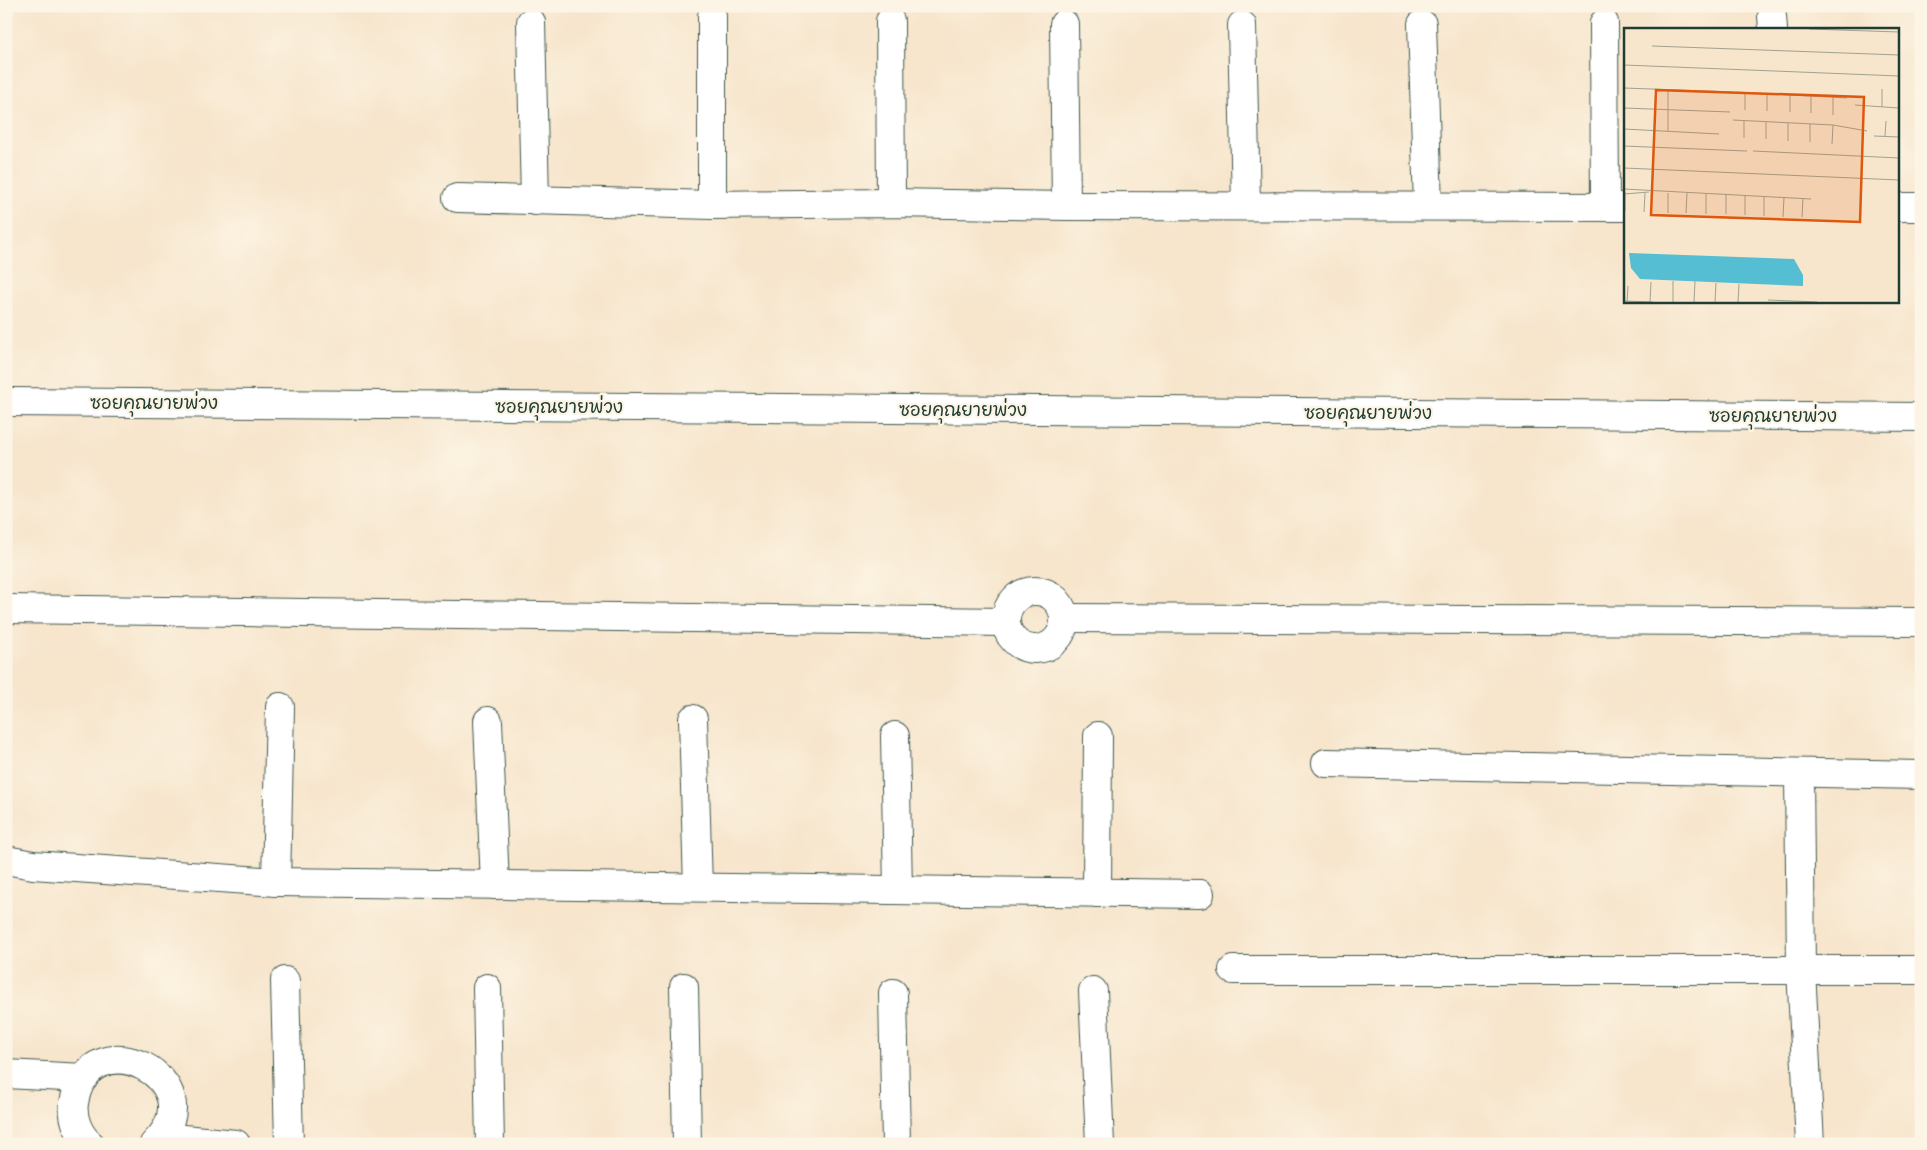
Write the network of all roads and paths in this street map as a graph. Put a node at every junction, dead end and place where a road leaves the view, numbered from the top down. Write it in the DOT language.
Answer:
graph roads {
  1 [pos="712,16"];
  2 [pos="890,21"];
  3 [pos="531,22"];
  4 [pos="1604,23"];
  5 [pos="1064,24"];
  6 [pos="1422,24"];
  7 [pos="1242,25"];
  8 [pos="457,198"];
  9 [pos="535,201"];
  10 [pos="891,203"];
  11 [pos="712,205"];
  12 [pos="1066,206"];
  13 [pos="1246,206"];
  14 [pos="1428,206"];
  15 [pos="1615,207"];
  16 [pos="1900,207"];
  17 [pos="1921,207"];
  18 [pos="6,402"];
  19 [pos="1921,417"];
  20 [pos="6,609"];
  21 [pos="1065,618"];
  22 [pos="1006,622"];
  23 [pos="1921,622"];
  24 [pos="280,706"];
  25 [pos="693,719"];
  26 [pos="488,721"];
  27 [pos="895,736"];
  28 [pos="1098,736"];
  29 [pos="1326,763"];
  30 [pos="1799,773"];
  31 [pos="1921,775"];
  32 [pos="6,860"];
  33 [pos="276,882"];
  34 [pos="495,885"];
  35 [pos="698,888"];
  36 [pos="898,890"];
  37 [pos="1097,893"];
  38 [pos="1200,894"];
  39 [pos="1801,969"];
  40 [pos="1233,970"];
  41 [pos="1921,970"];
  42 [pos="286,981"];
  43 [pos="684,987"];
  44 [pos="486,988"];
  45 [pos="1093,991"];
  46 [pos="893,993"];
  47 [pos="6,1074"];
  48 [pos="84,1078"];
  49 [pos="158,1140"];
  50 [pos="90,1144"];
  51 [pos="236,1144"];
  52 [pos="289,1144"];
  53 [pos="490,1144"];
  54 [pos="687,1144"];
  55 [pos="896,1144"];
  56 [pos="1100,1144"];
  57 [pos="1810,1144"];
  1 -- 11 [label="street"];
  2 -- 10 [label="street"];
  3 -- 9 [label="street"];
  4 -- 15 [label="street"];
  5 -- 12 [label="street"];
  6 -- 14 [label="street"];
  7 -- 13 [label="street"];
  8 -- 9 [label="street"];
  9 -- 11 [label="street"];
  10 -- 11 [label="street"];
  10 -- 12 [label="street"];
  12 -- 13 [label="street"];
  13 -- 14 [label="street"];
  14 -- 15 [label="street"];
  16 -- 17 [label="street"];
  18 -- 19 [label="street, ซอยคุณยายพ่วง"];
  20 -- 22 [label="street"];
  21 -- 22 [label="street"];
  21 -- 22 [label="street"];
  21 -- 23 [label="street"];
  24 -- 33 [label="street"];
  25 -- 35 [label="street"];
  26 -- 34 [label="street"];
  27 -- 36 [label="street"];
  28 -- 37 [label="street"];
  29 -- 30 [label="street"];
  30 -- 31 [label="street"];
  30 -- 39 [label="street"];
  32 -- 33 [label="street"];
  33 -- 34 [label="street"];
  34 -- 35 [label="street"];
  35 -- 36 [label="street"];
  36 -- 37 [label="street"];
  37 -- 38 [label="street"];
  39 -- 40 [label="street"];
  39 -- 41 [label="street"];
  39 -- 57 [label="street"];
  42 -- 52 [label="street"];
  43 -- 54 [label="street"];
  44 -- 53 [label="street"];
  45 -- 56 [label="street"];
  46 -- 55 [label="street"];
  47 -- 48 [label="street"];
  48 -- 49 [label="street"];
  48 -- 50 [label="street"];
  49 -- 51 [label="street"];
}
